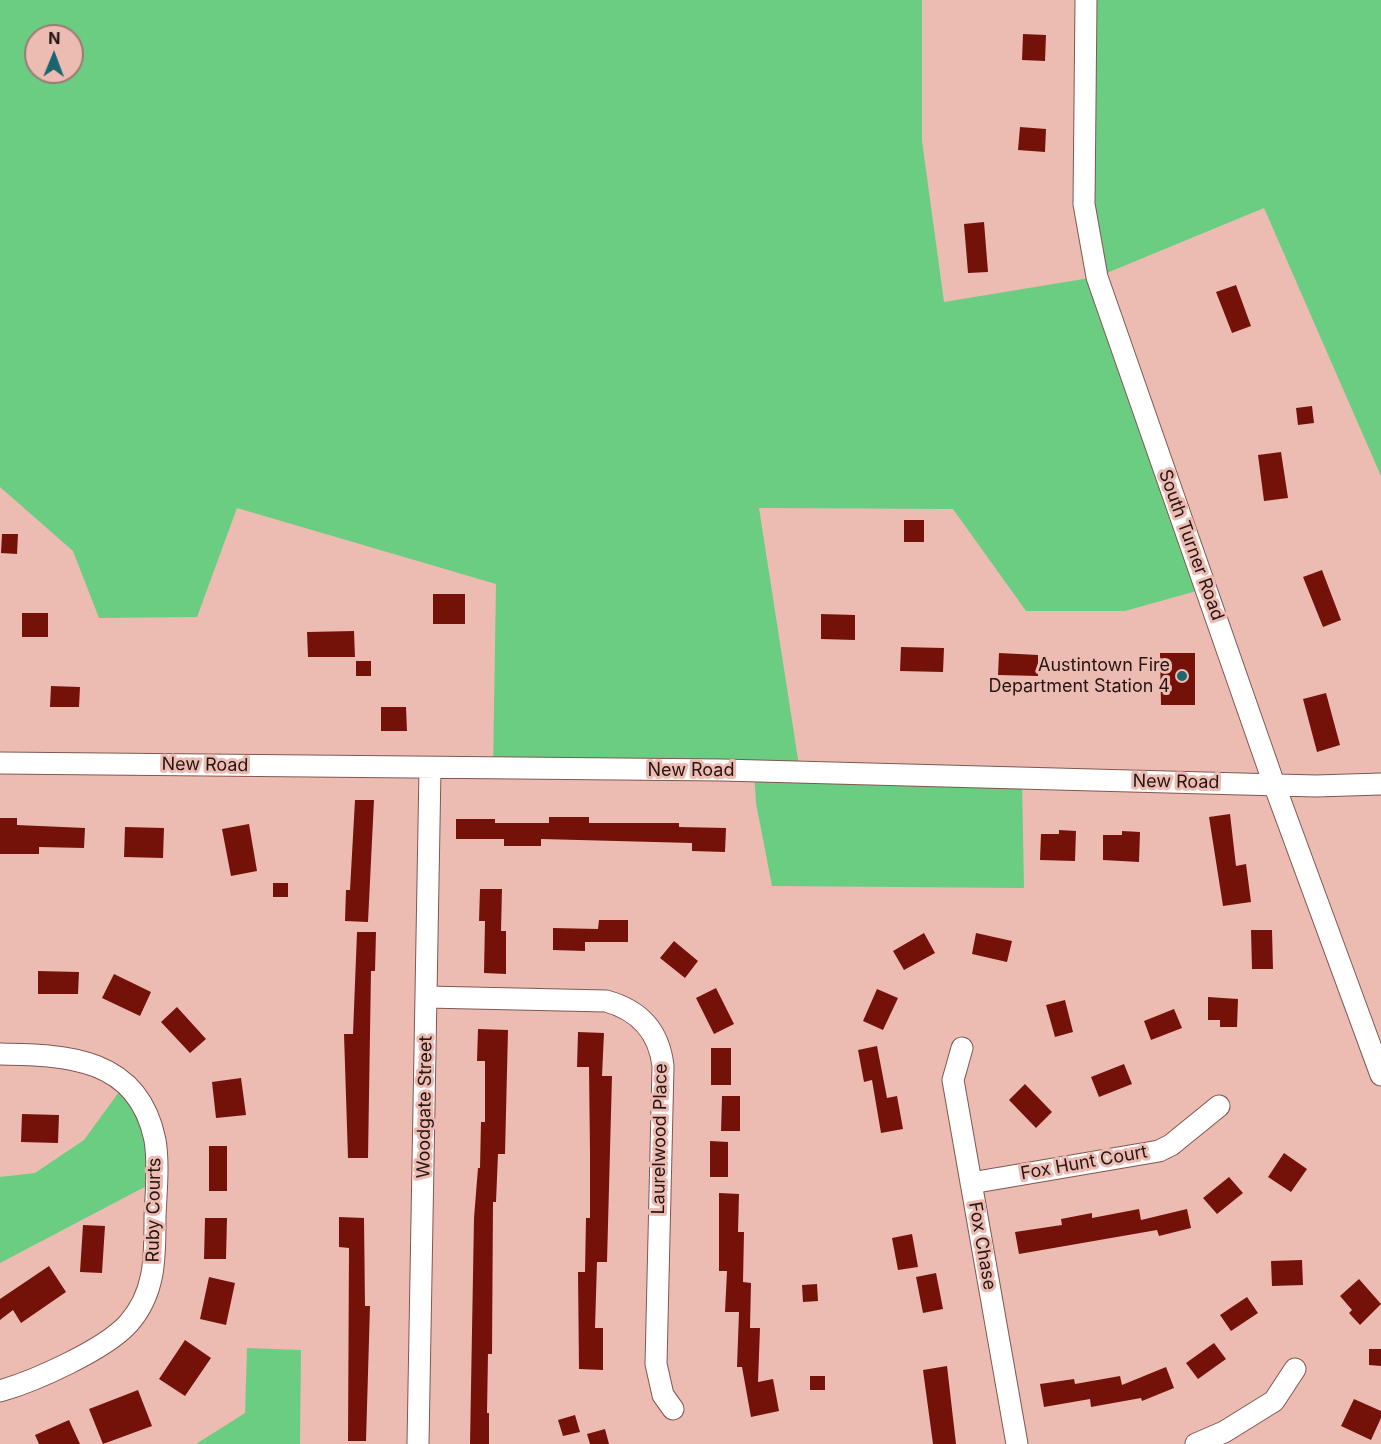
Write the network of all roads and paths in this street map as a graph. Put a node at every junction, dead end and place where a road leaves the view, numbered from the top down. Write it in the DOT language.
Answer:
graph roads {
  1 [pos="1086,0"];
  2 [pos="0,763"];
  3 [pos="430,769"];
  4 [pos="1274,784"];
  5 [pos="1381,784"];
  6 [pos="427,997"];
  7 [pos="962,1048"];
  8 [pos="0,1054"];
  9 [pos="1381,1075"];
  10 [pos="1219,1106"];
  11 [pos="971,1183"];
  12 [pos="1295,1369"];
  13 [pos="0,1390"];
  14 [pos="673,1409"];
  15 [pos="418,1444"];
  16 [pos="1017,1444"];
  17 [pos="1196,1444"];
  1 -- 4 [label="street, South Turner Road"];
  2 -- 3 [label="street, New Road"];
  3 -- 4 [label="street, New Road"];
  3 -- 6 [label="street, Woodgate Street"];
  4 -- 5 [label="street, New Road"];
  4 -- 9 [label="street, South Turner Road"];
  6 -- 14 [label="street, Laurelwood Place"];
  6 -- 15 [label="street, Woodgate Street"];
  7 -- 11 [label="street, Fox Chase"];
  8 -- 13 [label="street, Ruby Courts"];
  10 -- 11 [label="street, Fox Hunt Court"];
  11 -- 16 [label="street, Fox Chase"];
  12 -- 17 [label="street"];
}
